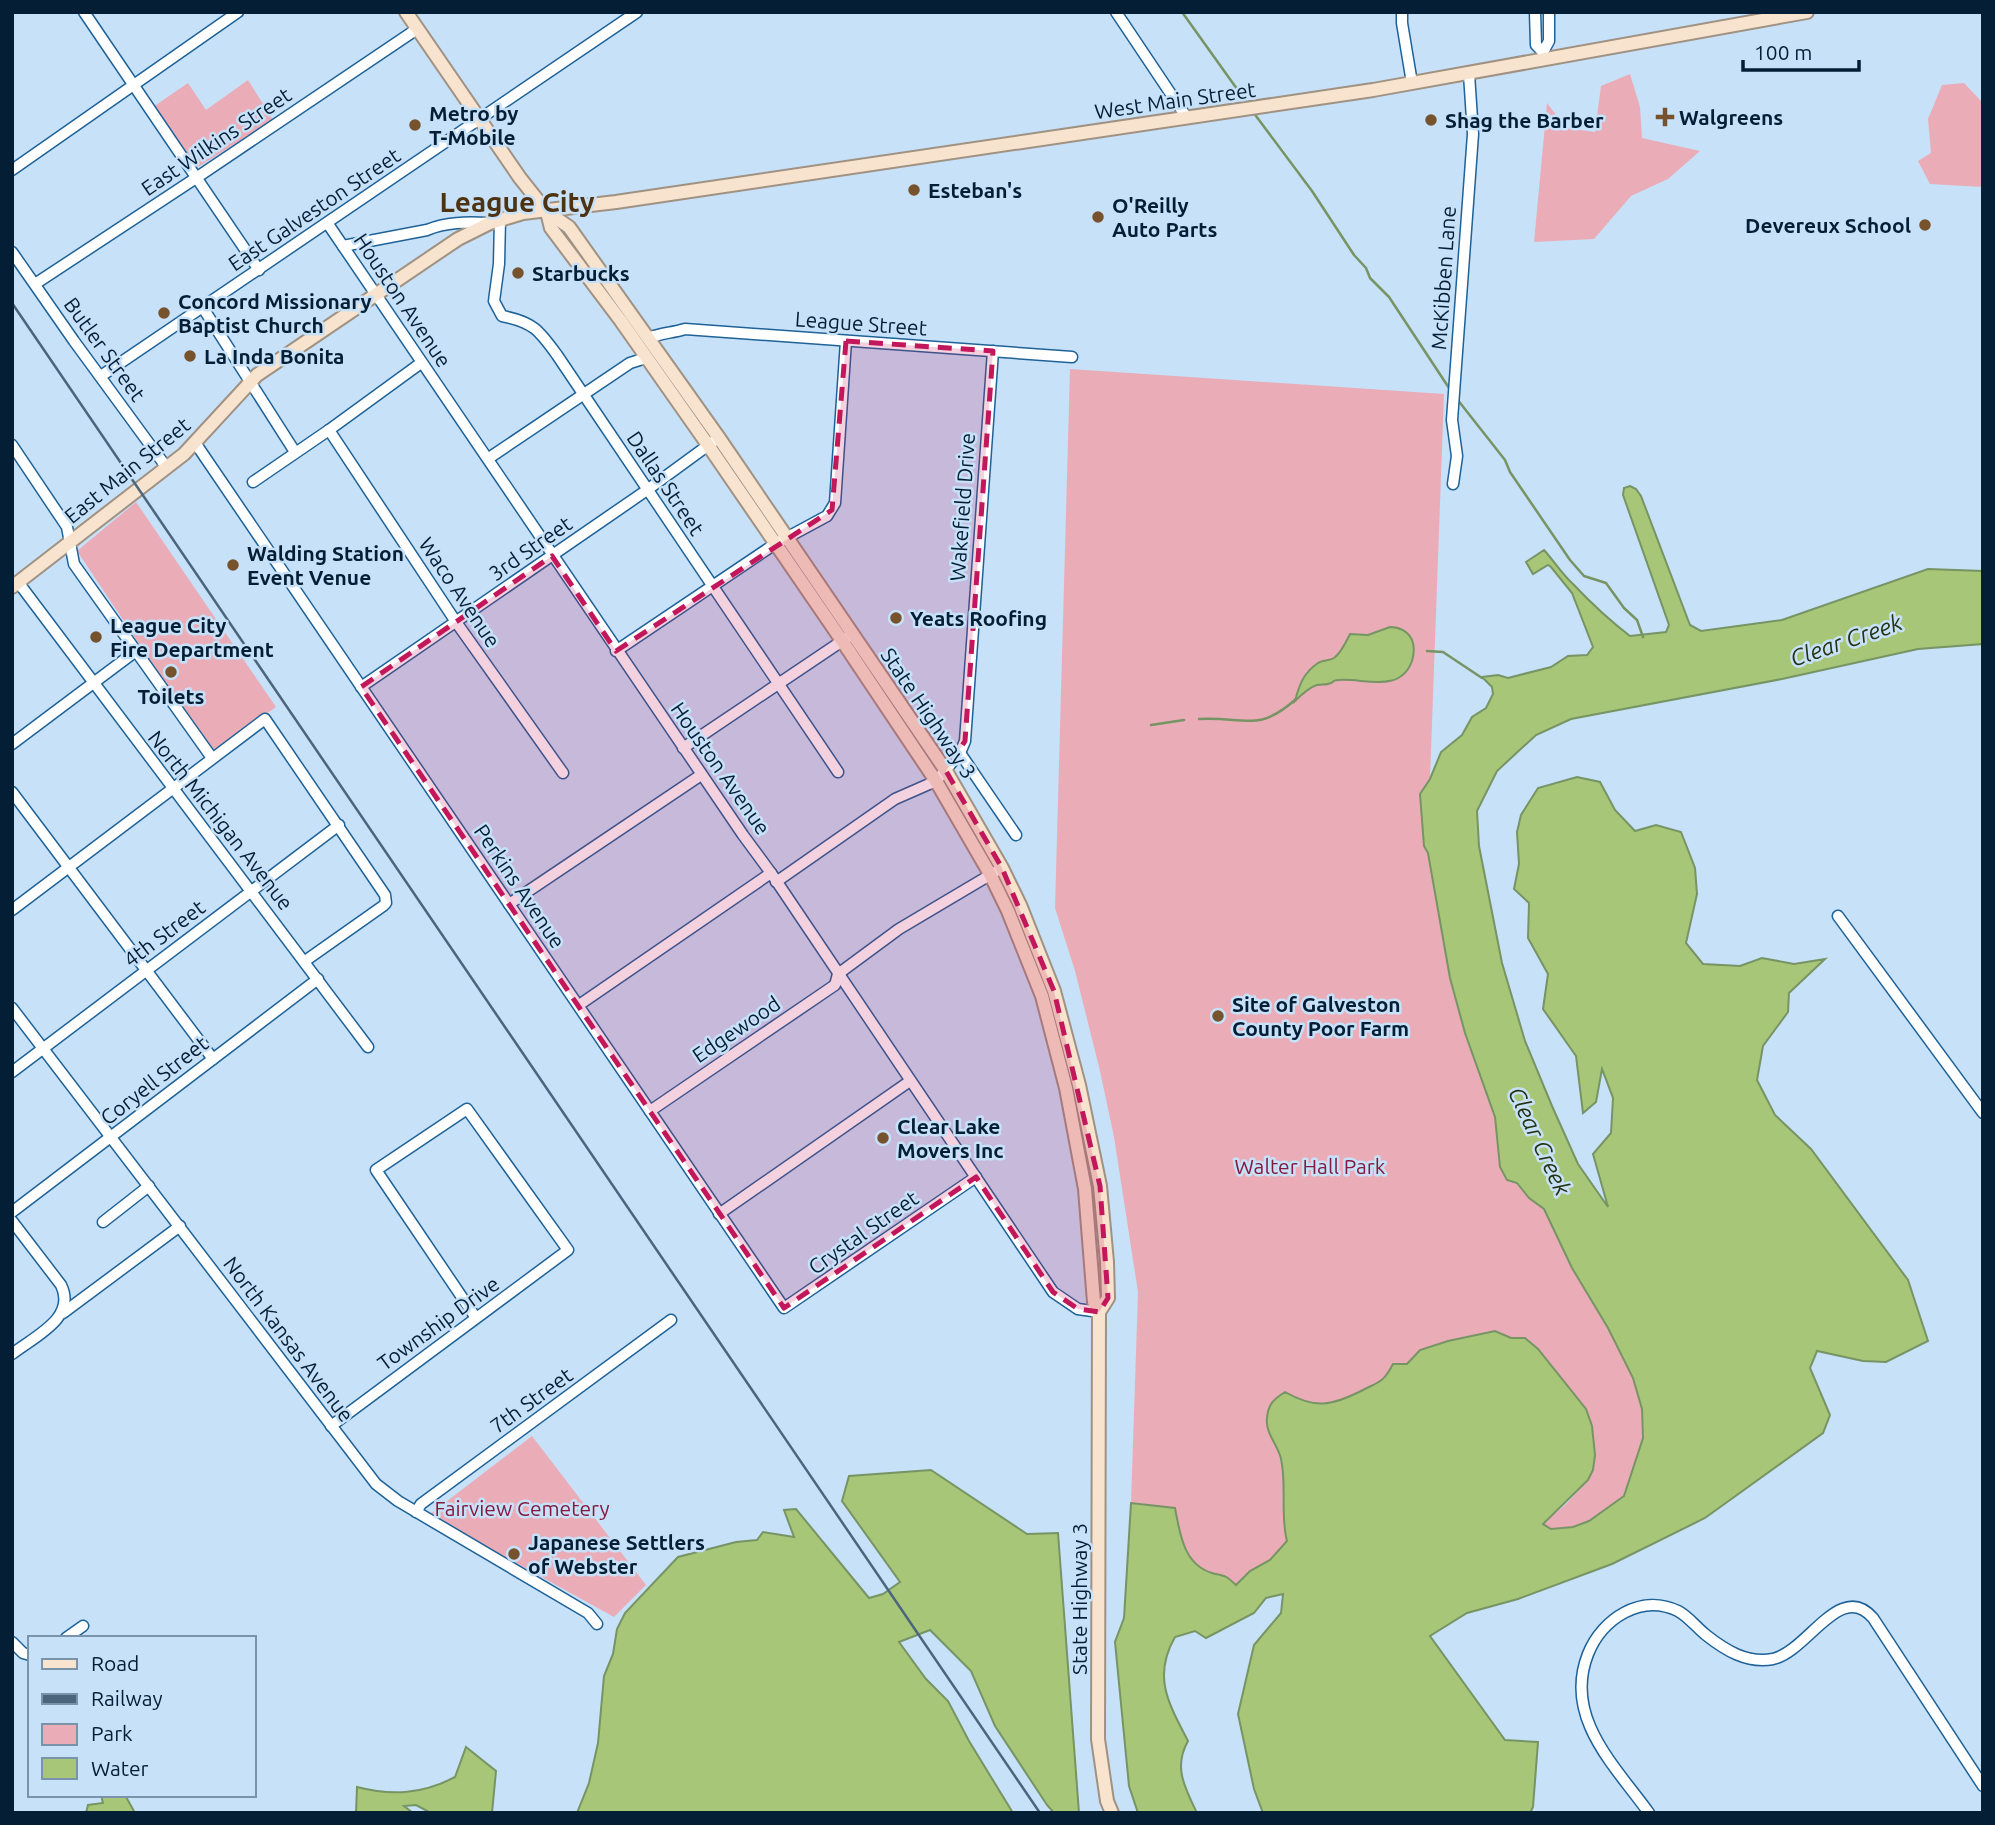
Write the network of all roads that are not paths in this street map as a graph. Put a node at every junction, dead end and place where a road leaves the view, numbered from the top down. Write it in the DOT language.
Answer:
graph roads {
  1 [pos="84,12"];
  2 [pos="237,12"];
  3 [pos="406,12"];
  4 [pos="637,12"];
  5 [pos="1116,12"];
  6 [pos="1402,12"];
  7 [pos="1535,12"];
  8 [pos="1549,12"];
  9 [pos="1807,12"];
  10 [pos="1750,18"];
  11 [pos="416,29"];
  12 [pos="1544,55"];
  13 [pos="1469,74"];
  14 [pos="1412,83"];
  15 [pos="133,85"];
  16 [pos="1186,118"];
  17 [pos="478,120"];
  18 [pos="12,170"];
  19 [pos="196,178"];
  20 [pos="547,212"];
  21 [pos="495,221"];
  22 [pos="328,224"];
  23 [pos="343,246"];
  24 [pos="12,252"];
  25 [pos="259,270"];
  26 [pos="35,284"];
  27 [pos="376,296"];
  28 [pos="203,308"];
  29 [pos="672,334"];
  30 [pos="846,341"];
  31 [pos="648,349"];
  32 [pos="993,351"];
  33 [pos="1072,357"];
  34 [pos="421,363"];
  35 [pos="101,376"];
  36 [pos="249,383"];
  37 [pos="583,394"];
  38 [pos="329,430"];
  39 [pos="713,441"];
  40 [pos="196,444"];
  41 [pos="12,445"];
  42 [pos="295,452"];
  43 [pos="489,458"];
  44 [pos="167,468"];
  45 [pos="253,482"];
  46 [pos="1452,484"];
  47 [pos="648,490"];
  48 [pos="70,541"];
  49 [pos="780,541"];
  50 [pos="552,556"];
  51 [pos="15,584"];
  52 [pos="712,587"];
  53 [pos="456,622"];
  54 [pos="848,638"];
  55 [pos="136,651"];
  56 [pos="616,651"];
  57 [pos="92,683"];
  58 [pos="778,684"];
  59 [pos="361,687"];
  60 [pos="12,744"];
  61 [pos="683,748"];
  62 [pos="960,753"];
  63 [pos="212,758"];
  64 [pos="946,771"];
  65 [pos="838,772"];
  66 [pos="563,773"];
  67 [pos="701,775"];
  68 [pos="936,781"];
  69 [pos="172,788"];
  70 [pos="12,792"];
  71 [pos="339,825"];
  72 [pos="1016,835"];
  73 [pos="68,867"];
  74 [pos="996,871"];
  75 [pos="774,878"];
  76 [pos="251,891"];
  77 [pos="509,904"];
  78 [pos="12,910"];
  79 [pos="1838,916"];
  80 [pos="305,961"];
  81 [pos="146,970"];
  82 [pos="838,974"];
  83 [pos="318,979"];
  84 [pos="579,1005"];
  85 [pos="12,1008"];
  86 [pos="368,1047"];
  87 [pos="43,1049"];
  88 [pos="213,1059"];
  89 [pos="12,1072"];
  90 [pos="910,1081"];
  91 [pos="650,1111"];
  92 [pos="1983,1113"];
  93 [pos="111,1138"];
  94 [pos="976,1177"];
  95 [pos="149,1186"];
  96 [pos="12,1212"];
  97 [pos="719,1214"];
  98 [pos="12,1221"];
  99 [pos="103,1222"];
  100 [pos="180,1226"];
  101 [pos="774,1296"];
  102 [pos="64,1308"];
  103 [pos="1099,1312"];
  104 [pos="476,1318"];
  105 [pos="671,1320"];
  106 [pos="12,1354"];
  107 [pos="331,1426"];
  108 [pos="415,1512"];
  109 [pos="597,1624"];
  110 [pos="83,1626"];
  111 [pos="69,1636"];
  112 [pos="12,1642"];
  113 [pos="28,1654"];
  114 [pos="1983,1786"];
  115 [pos="1112,1813"];
  116 [pos="1649,1813"];
  1 -- 15 [label="street"];
  2 -- 15 [label="street"];
  3 -- 11 [label="main road, State Highway 3"];
  4 -- 17 [label="street, East Galveston Street"];
  5 -- 16 [label="street"];
  6 -- 14 [label="street"];
  7 -- 12 [label="street"];
  8 -- 12 [label="street"];
  9 -- 10 [label="main road, West Main Street"];
  10 -- 12 [label="main road, West Main Street"];
  11 -- 17 [label="main road, State Highway 3"];
  11 -- 19 [label="street, East Wilkins Street"];
  12 -- 13 [label="main road, West Main Street"];
  13 -- 14 [label="main road, West Main Street"];
  13 -- 46 [label="street, McKibben Lane"];
  14 -- 16 [label="main road, West Main Street"];
  15 -- 18 [label="street"];
  15 -- 19 [label="street"];
  16 -- 20 [label="main road, West Main Street"];
  17 -- 20 [label="main road, State Highway 3"];
  17 -- 22 [label="street, East Galveston Street"];
  19 -- 25 [label="street"];
  19 -- 26 [label="street, East Wilkins Street"];
  20 -- 21 [label="main road, East Main Street"];
  20 -- 31 [label="main road, State Highway 3"];
  21 -- 23 [label="street"];
  21 -- 27 [label="main road, East Main Street"];
  21 -- 37 [label="street, Dallas Street"];
  22 -- 23 [label="street, Houston Avenue"];
  22 -- 25 [label="street, East Galveston Street"];
  23 -- 27 [label="street, Houston Avenue"];
  24 -- 26 [label="street, Butler Street"];
  25 -- 28 [label="street, East Galveston Street"];
  26 -- 35 [label="street, Butler Street"];
  27 -- 34 [label="street, Houston Avenue"];
  27 -- 36 [label="main road, East Main Street"];
  28 -- 35 [label="street, East Galveston Street"];
  28 -- 36 [label="street"];
  29 -- 30 [label="street, League Street"];
  29 -- 31 [label="street"];
  29 -- 31 [label="street, League Street"];
  30 -- 32 [label="street, League Street"];
  30 -- 49 [label="street"];
  31 -- 37 [label="street"];
  31 -- 39 [label="main road, State Highway 3"];
  32 -- 33 [label="street, League Street"];
  32 -- 62 [label="street, Wakefield Drive"];
  34 -- 38 [label="street"];
  34 -- 43 [label="street, Houston Avenue"];
  35 -- 44 [label="street, Butler Street"];
  36 -- 40 [label="main road, East Main Street"];
  36 -- 42 [label="street"];
  37 -- 43 [label="street"];
  37 -- 47 [label="street, Dallas Street"];
  38 -- 42 [label="street"];
  38 -- 53 [label="street, Waco Avenue"];
  39 -- 47 [label="street, 3rd Street"];
  39 -- 49 [label="main road, State Highway 3"];
  40 -- 44 [label="main road, East Main Street"];
  40 -- 59 [label="street, Perkins Avenue"];
  41 -- 48 [label="street"];
  42 -- 45 [label="street"];
  43 -- 50 [label="street, Houston Avenue"];
  44 -- 48 [label="main road, East Main Street"];
  47 -- 50 [label="street, 3rd Street"];
  47 -- 52 [label="street, Dallas Street"];
  48 -- 51 [label="main road, East Main Street"];
  48 -- 55 [label="street"];
  49 -- 52 [label="street"];
  49 -- 54 [label="main road, State Highway 3"];
  50 -- 53 [label="street, 3rd Street"];
  50 -- 56 [label="street, Houston Avenue"];
  51 -- 57 [label="street, North Michigan Avenue"];
  52 -- 56 [label="street"];
  52 -- 58 [label="street, Dallas Street"];
  53 -- 59 [label="street, 3rd Street"];
  53 -- 66 [label="street, Waco Avenue"];
  54 -- 58 [label="street"];
  54 -- 64 [label="main road, State Highway 3"];
  54 -- 68 [label="main road, State Highway 3"];
  55 -- 57 [label="street"];
  55 -- 63 [label="street"];
  56 -- 61 [label="street, Houston Avenue"];
  57 -- 60 [label="street"];
  57 -- 69 [label="street, North Michigan Avenue"];
  58 -- 61 [label="street"];
  58 -- 65 [label="street, Dallas Street"];
  59 -- 77 [label="street, Perkins Avenue"];
  61 -- 67 [label="street, Houston Avenue"];
  62 -- 64 [label="street, Wakefield Drive"];
  62 -- 72 [label="street"];
  63 -- 69 [label="street"];
  63 -- 71 [label="street"];
  64 -- 68 [label="street, Wakefield Drive"];
  64 -- 74 [label="main road, State Highway 3"];
  67 -- 75 [label="street, Houston Avenue"];
  67 -- 77 [label="street"];
  68 -- 74 [label="main road, State Highway 3"];
  68 -- 75 [label="street"];
  69 -- 73 [label="street"];
  69 -- 76 [label="street, North Michigan Avenue"];
  70 -- 73 [label="street"];
  71 -- 76 [label="street, 4th Street"];
  71 -- 80 [label="street"];
  73 -- 78 [label="street"];
  73 -- 81 [label="street"];
  74 -- 82 [label="street, Edgewood"];
  74 -- 103 [label="main road, State Highway 3"];
  75 -- 82 [label="street, Houston Avenue"];
  75 -- 84 [label="street"];
  76 -- 80 [label="street, North Michigan Avenue"];
  76 -- 81 [label="street, 4th Street"];
  77 -- 84 [label="street, Perkins Avenue"];
  79 -- 92 [label="street"];
  80 -- 83 [label="street, North Michigan Avenue"];
  81 -- 87 [label="street, 4th Street"];
  81 -- 88 [label="street"];
  82 -- 90 [label="street, Houston Avenue"];
  82 -- 91 [label="street, Edgewood"];
  83 -- 86 [label="street, North Michigan Avenue"];
  83 -- 88 [label="street, Coryell Street"];
  84 -- 91 [label="street, Perkins Avenue"];
  85 -- 87 [label="street, North Kansas Avenue"];
  87 -- 89 [label="street, 4th Street"];
  87 -- 93 [label="street, North Kansas Avenue"];
  88 -- 93 [label="street, Coryell Street"];
  90 -- 94 [label="street, Houston Avenue"];
  90 -- 97 [label="street"];
  91 -- 97 [label="street, Perkins Avenue"];
  93 -- 95 [label="street, North Kansas Avenue"];
  93 -- 96 [label="street, Coryell Street"];
  94 -- 101 [label="street, Crystal Street"];
  94 -- 103 [label="street, Houston Avenue"];
  95 -- 99 [label="street"];
  95 -- 100 [label="street, North Kansas Avenue"];
  97 -- 101 [label="street, Perkins Avenue"];
  98 -- 102 [label="street"];
  100 -- 102 [label="street"];
  100 -- 107 [label="street, North Kansas Avenue"];
  102 -- 106 [label="street"];
  103 -- 115 [label="main road, State Highway 3"];
  104 -- 104 [label="street, Township Drive"];
  104 -- 107 [label="street, Township Drive"];
  105 -- 108 [label="street, 7th Street"];
  107 -- 108 [label="street, North Kansas Avenue"];
  108 -- 109 [label="street, North Kansas Avenue"];
  110 -- 111 [label="street"];
  112 -- 113 [label="street"];
  114 -- 116 [label="street"];
}
